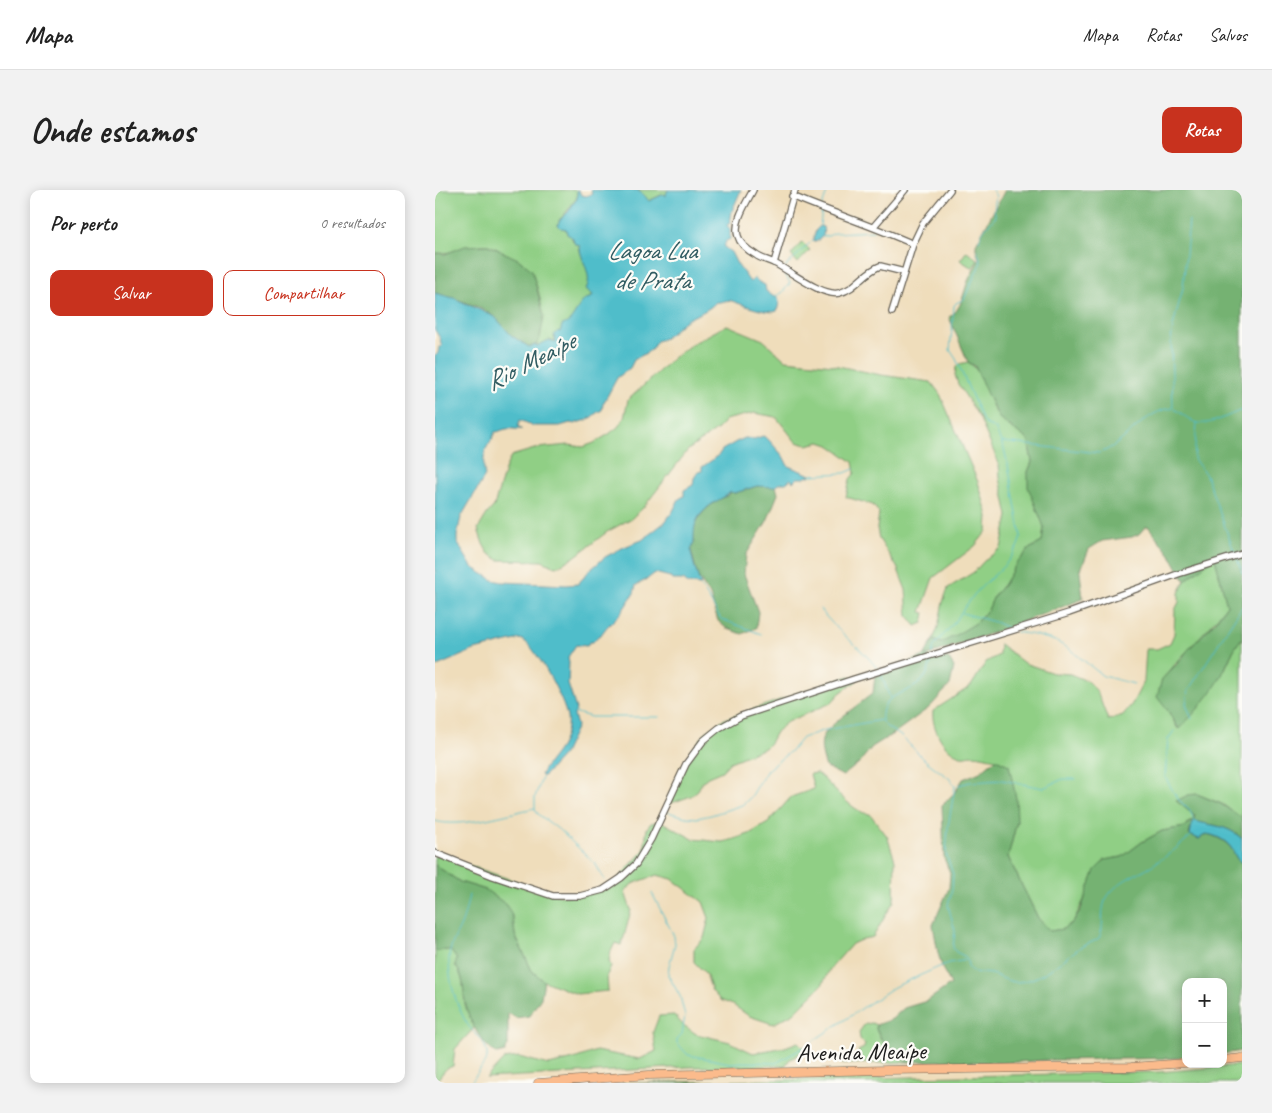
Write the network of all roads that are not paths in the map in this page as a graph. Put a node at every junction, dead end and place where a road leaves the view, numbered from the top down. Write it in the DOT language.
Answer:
graph roads {
  1 [pos="753,190"];
  2 [pos="905,190"];
  3 [pos="950,190"];
  4 [pos="793,193"];
  5 [pos="874,226"];
  6 [pos="913,244"];
  7 [pos="774,263"];
  8 [pos="904,272"];
  9 [pos="892,312"];
  10 [pos="1242,554"];
  11 [pos="435,853"];
  12 [pos="1242,1058"];
  13 [pos="1227,1060"];
  14 [pos="1182,1062"];
  15 [pos="538,1083"];
  1 -- 7 [label="street"];
  2 -- 5 [label="street"];
  3 -- 6 [label="street"];
  4 -- 5 [label="street"];
  4 -- 7 [label="street"];
  5 -- 6 [label="street"];
  6 -- 8 [label="street"];
  7 -- 8 [label="street"];
  8 -- 9 [label="street"];
  10 -- 11 [label="street"];
  12 -- 13 [label="main road"];
  14 -- 15 [label="main road, Avenida Meaípe"];
}
